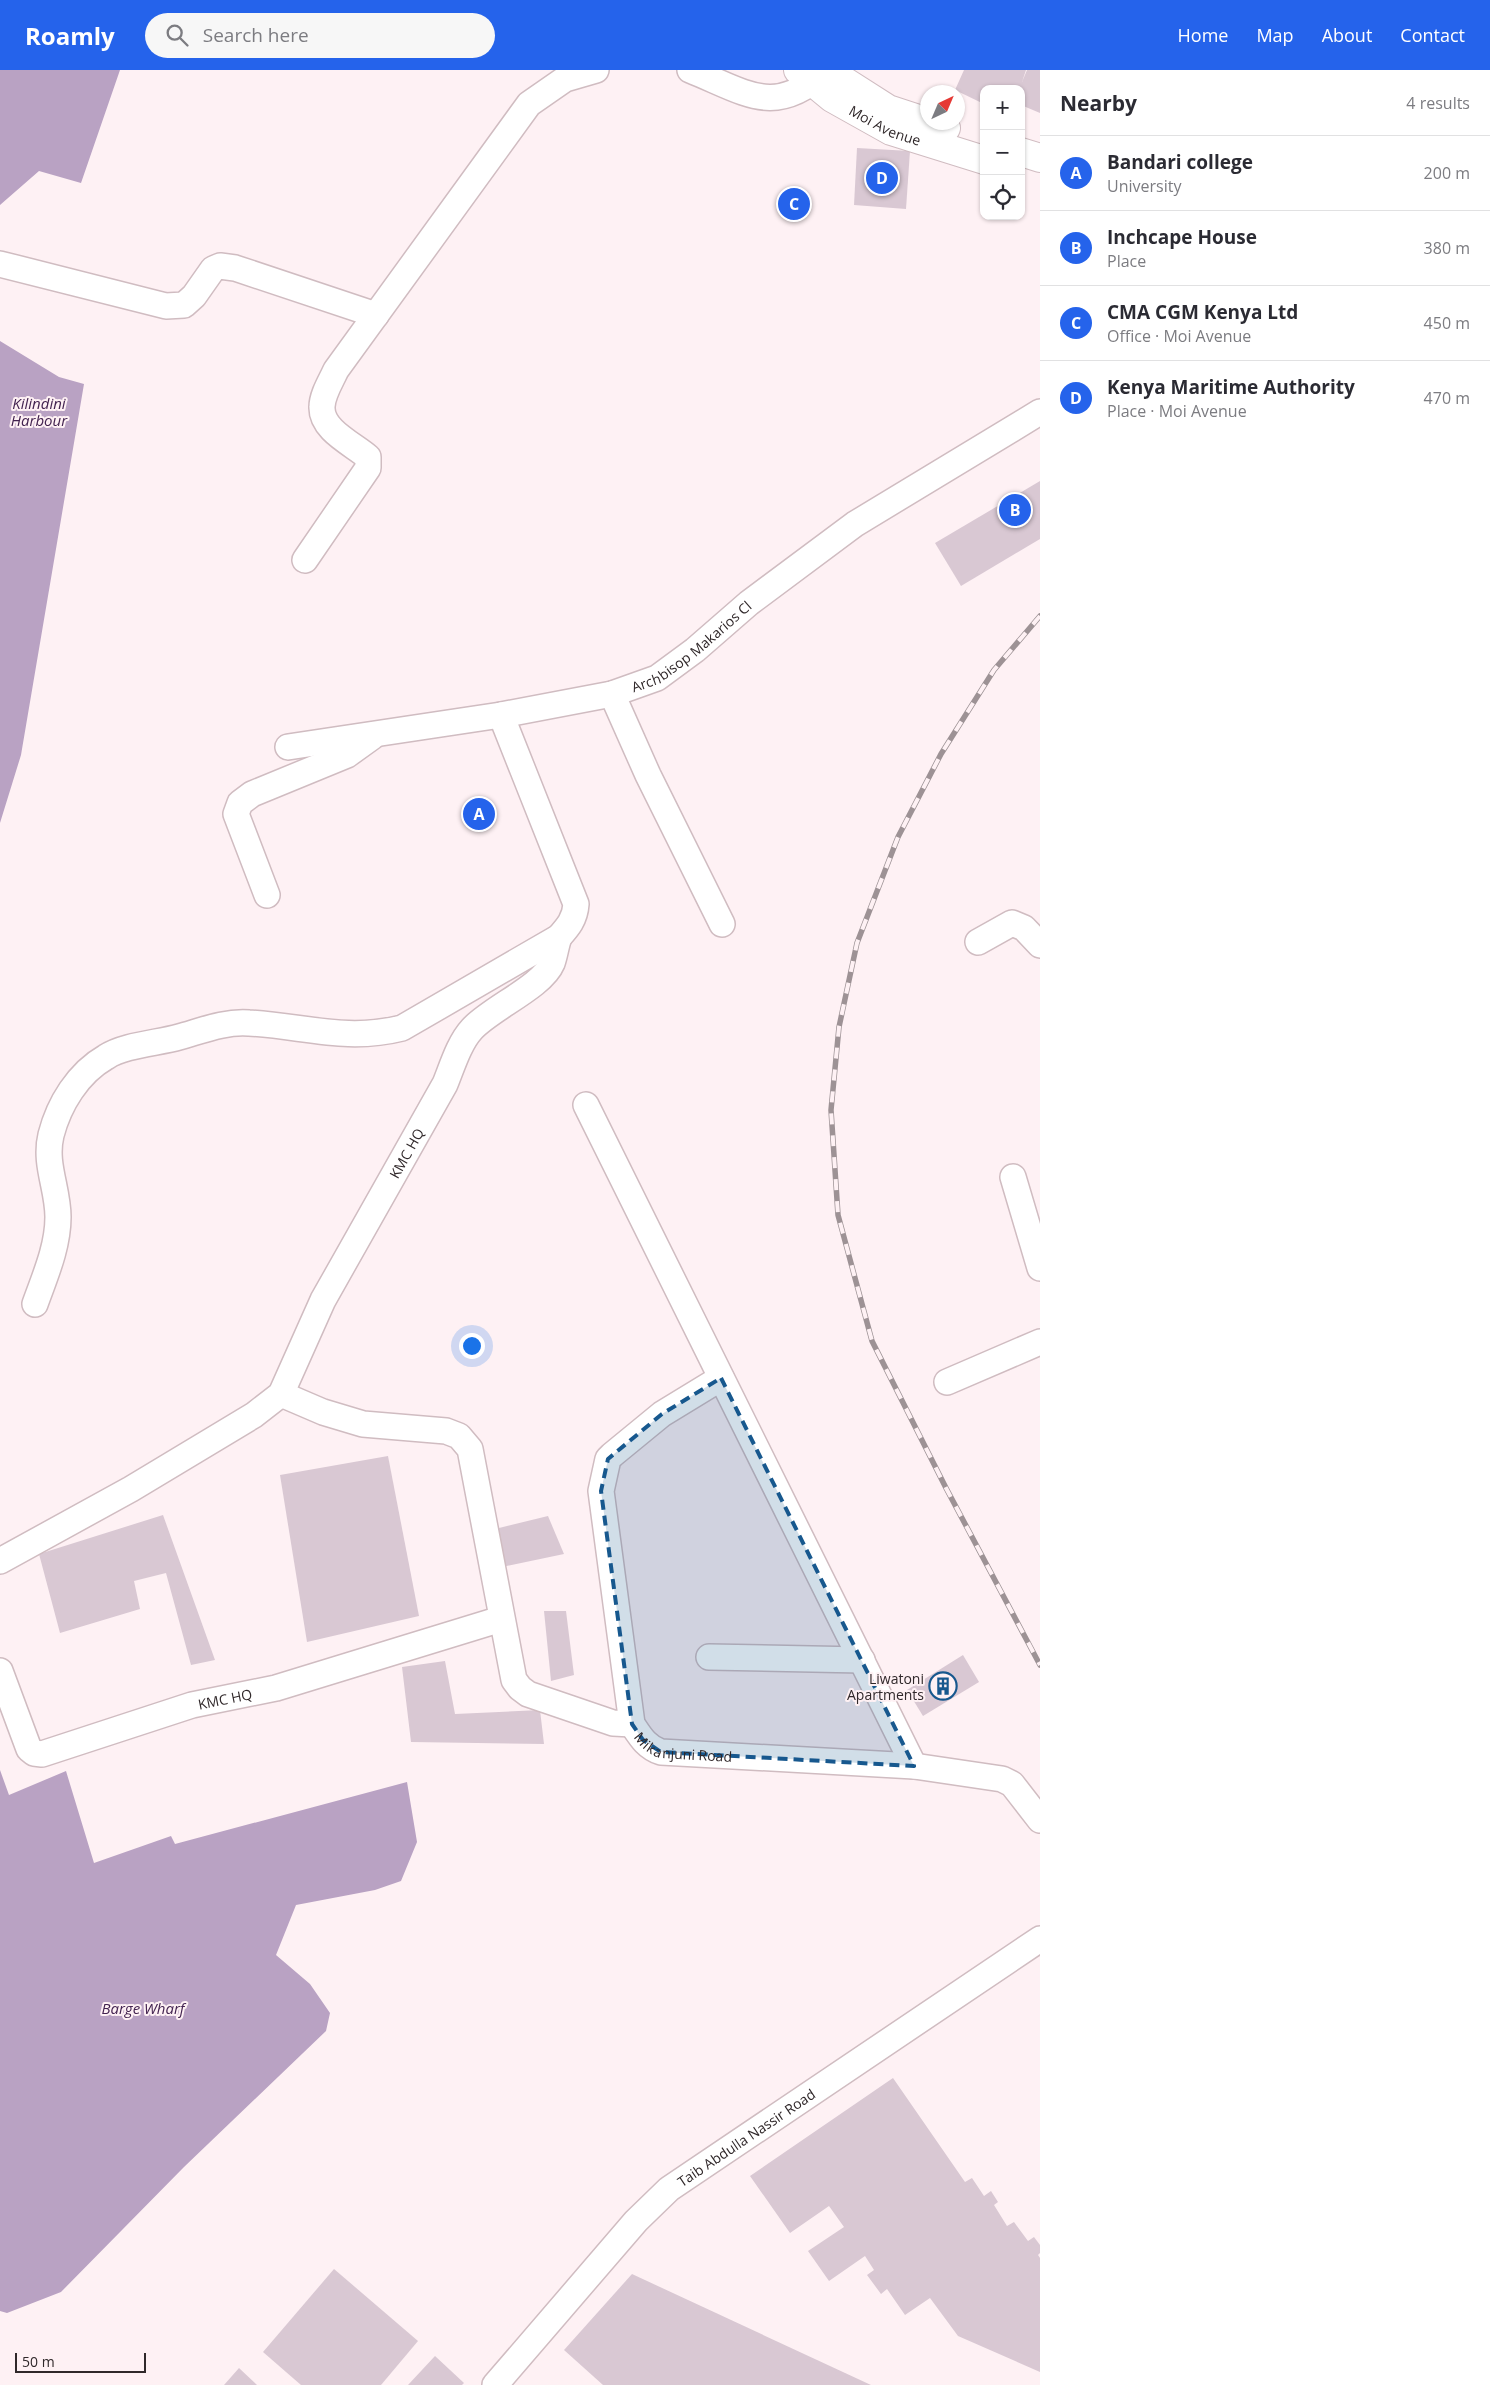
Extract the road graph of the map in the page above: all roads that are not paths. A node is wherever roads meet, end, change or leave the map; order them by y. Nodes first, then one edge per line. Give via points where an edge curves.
1 (596, 70) edge
2 (690, 70) edge
3 (812, 73) edge
4 (980, 139) edge
5 (1025, 153) edge
6 (1040, 158) edge
7 (980, 159) edge
8 (1025, 173) edge
9 (1040, 178) edge
10 (0, 264) edge
11 (376, 315) junction
12 (1040, 412) edge
13 (305, 560) dead end
14 (612, 694) junction
15 (501, 715) junction
16 (376, 734) junction
17 (288, 747) dead end
18 (267, 896) dead end
19 (722, 924) dead end
20 (558, 937) junction
21 (978, 942) dead end
22 (1040, 945) edge
23 (586, 1105) dead end
24 (1013, 1177) dead end
25 (1040, 1268) edge
26 (35, 1304) dead end
27 (1040, 1342) edge
28 (721, 1378) junction
29 (947, 1382) dead end
30 (281, 1394) junction
31 (0, 1561) edge
32 (501, 1619) junction
33 (709, 1656) dead end
34 (862, 1660) junction
35 (0, 1671) edge
36 (632, 1724) junction
37 (914, 1766) junction
38 (1040, 1820) edge
39 (1040, 1939) edge
40 (494, 2385) edge

1 - 11 street via 565,79 530,104
2 - 3 street via 764,99 795,94
3 - 4 main road, Moi Avenue via 888,109
3 - 7 main road, Moi Avenue via 839,102 891,131
5 - 6 main road
8 - 9 main road
10 - 11 street via 166,306 184,304 194,296 213,269 220,266 235,268
11 - 13 street via 336,370 322,406 331,428 368,457 368,468
12 - 14 street, Archbisop Makarios Cl via 855,524 749,603 657,678
14 - 15 street, Archbisop Makarios Cl
14 - 19 street
15 - 16 street, Archbisop Makarios Cl
15 - 20 street via 576,904 571,923
16 - 17 street, Archbisop Makarios Cl
16 - 18 street via 347,755 252,794 240,803 236,814
20 - 26 street via 402,1028 378,1034 341,1035 247,1022 106,1056 85,1074 65,1099 51,1136 49,1171 56,1191 58,1218 53,1254
20 - 30 street, KMC HQ via 551,964 543,976 471,1029 445,1084 323,1300
21 - 22 street via 1012,923 1024,928
23 - 28 street
24 - 25 street
27 - 29 street
28 - 34 street
28 - 36 street, Mikanjuni Road via 662,1414 608,1459 601,1491
30 - 31 street, KMC HQ via 254,1415 131,1489
30 - 32 street via 363,1424 446,1431 459,1436 470,1449
32 - 35 street, KMC HQ via 276,1688 192,1704 42,1754 29,1749
32 - 36 street via 514,1680 520,1688 528,1694 613,1724
33 - 34 street
34 - 37 street
36 - 37 street, Mikanjuni Road via 650,1748 661,1752
37 - 38 street, Mikanjuni Road via 1002,1779 1017,1789
39 - 40 street, Taib Abdulla Nassir Road via 669,2189 636,2221

